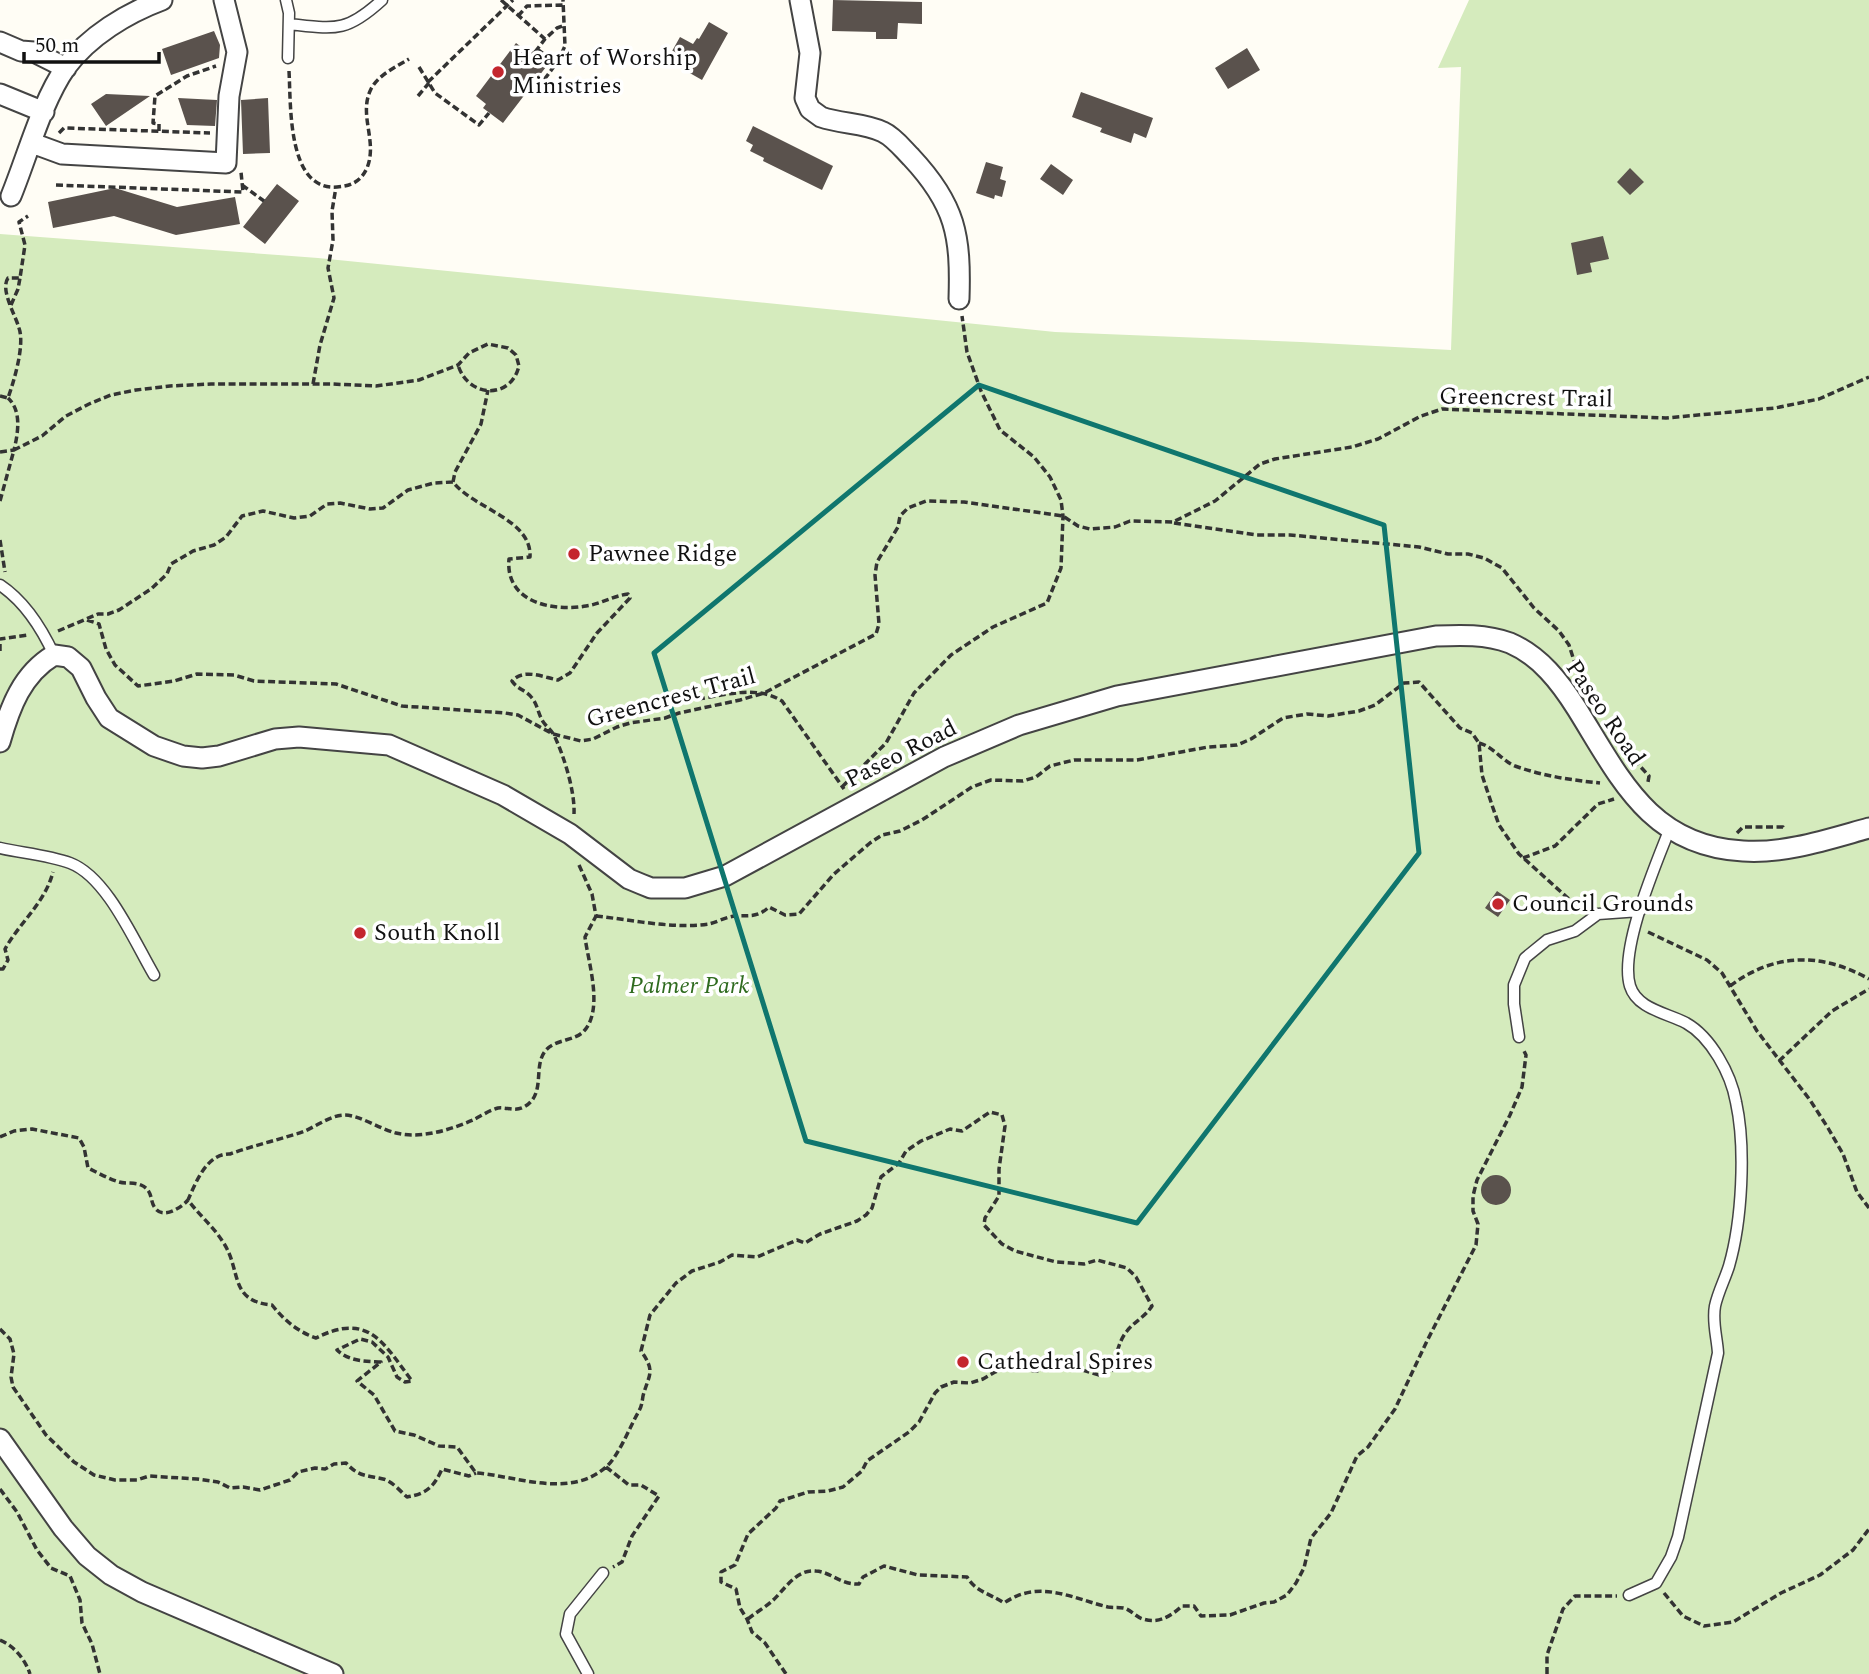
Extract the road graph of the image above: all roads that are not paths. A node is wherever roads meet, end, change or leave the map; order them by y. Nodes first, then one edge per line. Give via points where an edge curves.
1 (225, 0) edge
2 (286, 0) edge
3 (382, 0) edge
4 (800, 0) edge
5 (158, 1) edge
6 (289, 24) junction
7 (0, 42) edge
8 (288, 58) road end
9 (66, 68) junction
10 (0, 94) edge
11 (44, 112) junction
12 (32, 143) junction
13 (5, 196) edge
14 (959, 299) road end
15 (4, 587) edge
16 (50, 647) junction
17 (0, 742) edge
18 (1670, 828) junction
19 (1869, 828) edge
20 (0, 848) edge
21 (1640, 911) junction
22 (154, 975) dead end
23 (1519, 1037) road end
24 (0, 1439) edge
25 (603, 1573) road end
26 (1629, 1595) road end
27 (332, 1674) edge
28 (588, 1674) edge

1 - 12 street via 237,52 229,96 226,163 62,154
2 - 6 lane
3 - 6 lane via 359,20 343,26
4 - 14 street via 810,53 806,103 821,117 888,134 928,177 954,223
5 - 9 street via 102,32
6 - 8 lane
7 - 9 street
9 - 11 street
10 - 11 street
11 - 12 street
12 - 13 street
15 - 16 lane via 26,609
16 - 17 street via 14,698
16 - 18 street, Paseo Road via 81,668 109,718 154,746 202,758 299,737 389,746 502,795 570,834 629,879 651,888 685,888 725,876 944,757 1019,725 1118,696 1436,636 1490,637 1544,666 1568,695 1623,784 1643,808
18 - 19 street, Paseo Road via 1699,842 1742,851 1769,851
18 - 21 lane
20 - 22 lane via 71,863 98,883
21 - 23 lane via 1606,912 1590,918 1525,958 1514,985
21 - 26 lane via 1628,955 1630,985 1645,1005 1688,1024 1705,1040 1729,1077 1740,1129 1740,1186 1729,1266 1713,1322 1718,1353 1678,1537 1656,1583
24 - 27 street via 63,1528 111,1575
25 - 28 lane via 570,1614 566,1634

